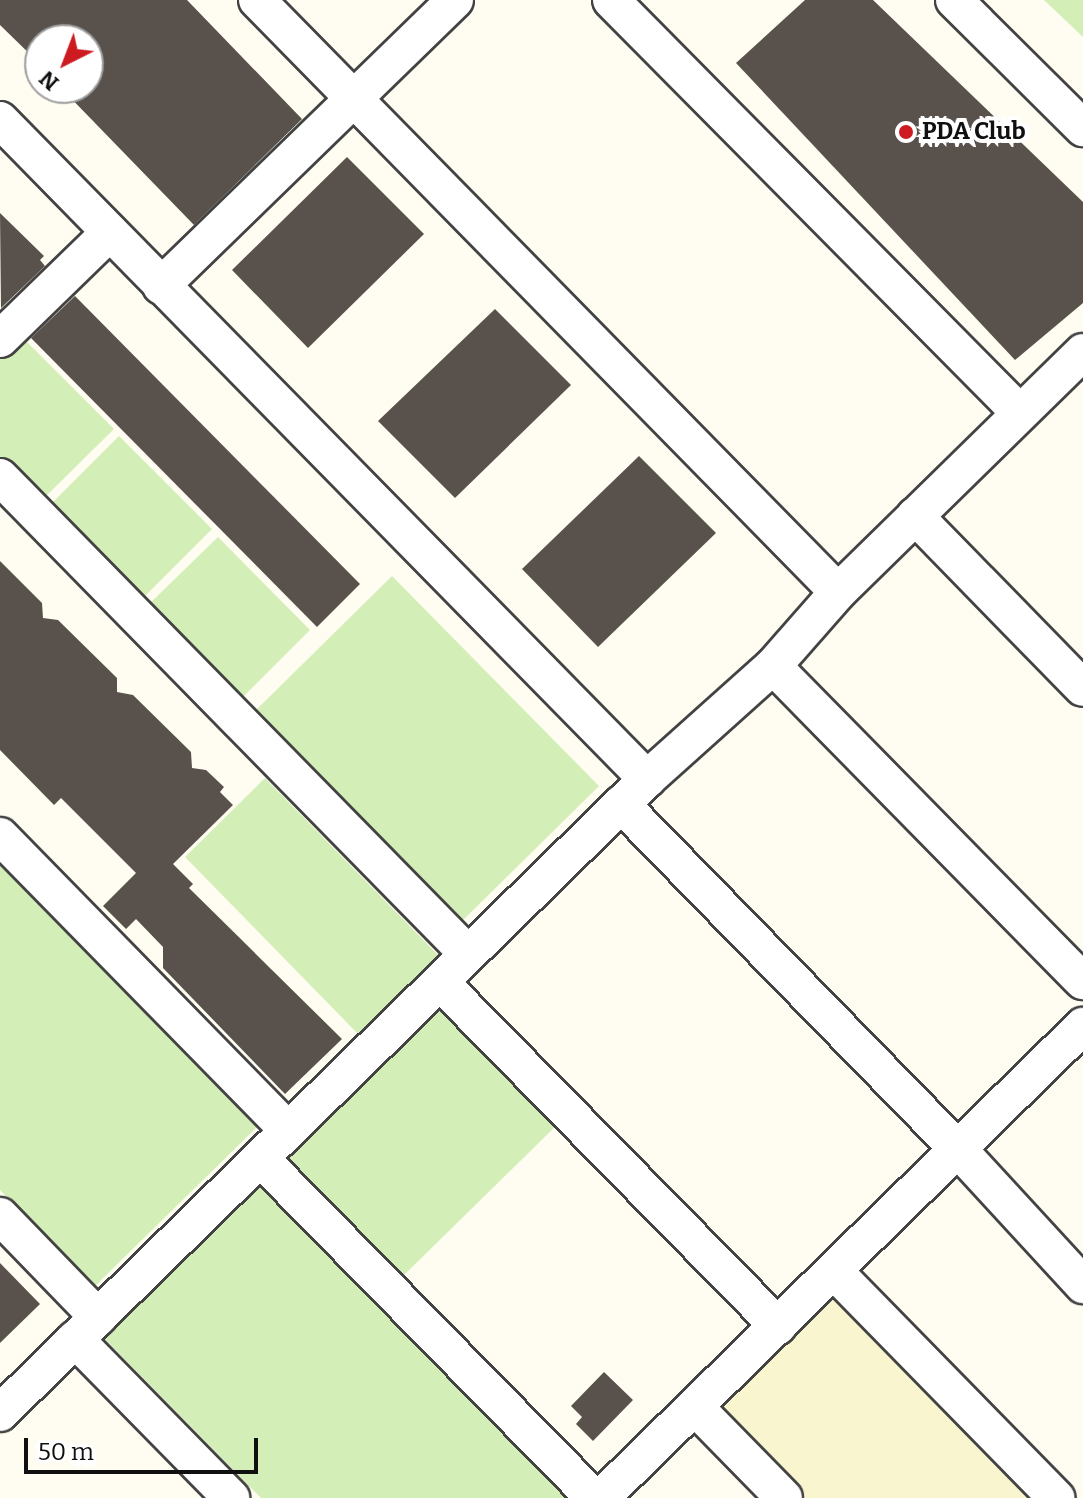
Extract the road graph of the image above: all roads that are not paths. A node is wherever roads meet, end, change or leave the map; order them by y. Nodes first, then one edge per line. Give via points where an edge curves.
1 (257, 0) edge
2 (455, 0) edge
3 (611, 0) edge
4 (954, 0) edge
5 (353, 99) junction
6 (0, 120) edge
7 (1083, 128) edge
8 (110, 232) junction
9 (161, 286) junction
10 (0, 339) edge
11 (1083, 352) edge
12 (1020, 413) junction
13 (0, 477) edge
14 (915, 516) junction
15 (838, 592) junction
16 (773, 666) junction
17 (1083, 688) edge
18 (647, 779) junction
19 (621, 804) junction
20 (0, 836) edge
21 (468, 954) junction
22 (1083, 981) edge
23 (440, 982) junction
24 (1083, 1026) edge
25 (288, 1130) junction
26 (958, 1149) junction
27 (260, 1158) junction
28 (0, 1216) edge
29 (834, 1271) junction
30 (1083, 1285) edge
31 (778, 1326) junction
32 (87, 1328) junction
33 (695, 1407) junction
34 (0, 1413) edge
35 (231, 1498) edge
36 (594, 1498) edge
37 (601, 1498) edge
38 (784, 1498) edge
39 (1056, 1498) edge

1 - 5 street
2 - 5 street
3 - 12 street
4 - 7 street
5 - 9 street
5 - 15 street
6 - 8 street
8 - 9 street
8 - 10 street
9 - 18 street
11 - 12 street
12 - 14 street
13 - 21 street
14 - 15 street
14 - 17 street
15 - 16 street
16 - 18 street
16 - 22 street
18 - 19 street
19 - 21 street
19 - 26 street
20 - 25 street
21 - 23 street
23 - 25 street
23 - 31 street
24 - 26 street
25 - 27 street
26 - 29 street
26 - 30 street
27 - 32 street
27 - 36 street
28 - 32 street
29 - 31 street
29 - 39 street
31 - 33 street
32 - 34 street
32 - 35 street
33 - 37 street
33 - 38 street

